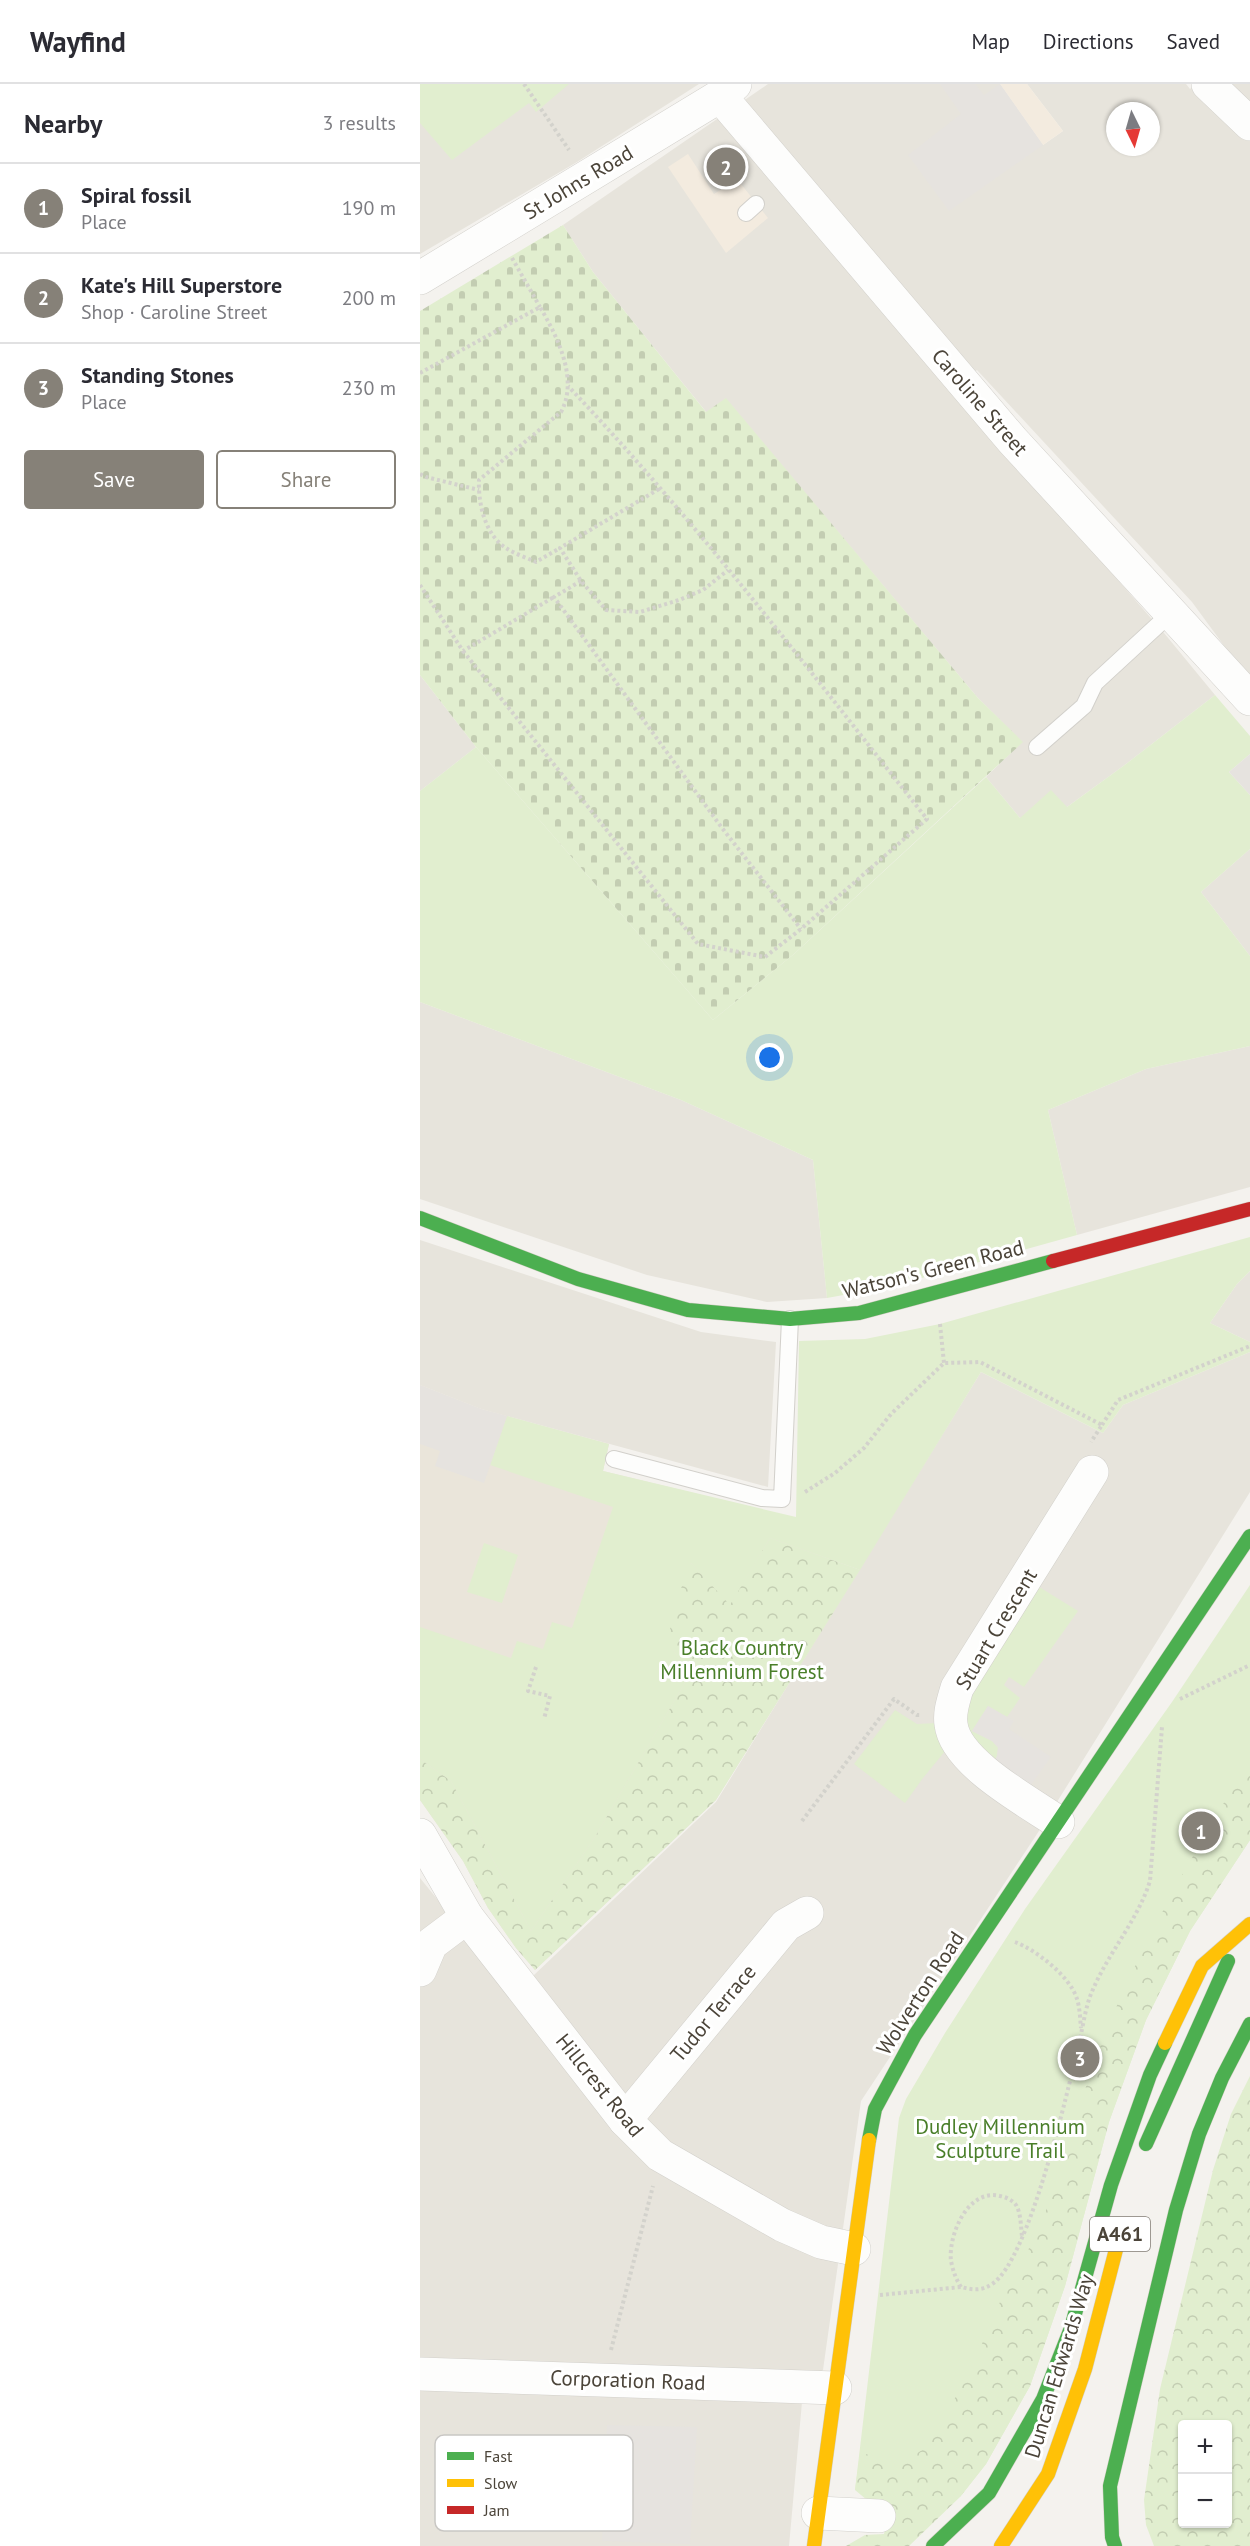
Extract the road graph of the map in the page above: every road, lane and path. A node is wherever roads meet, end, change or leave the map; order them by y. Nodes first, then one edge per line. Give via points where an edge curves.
1 (524, 84) edge
2 (1208, 84) edge
3 (728, 90) edge
4 (1250, 124) edge
5 (570, 152) dead end
6 (510, 256) dead end
7 (420, 278) edge
8 (540, 307) junction
9 (420, 373) edge
10 (568, 386) junction
11 (420, 474) edge
12 (659, 489) junction
13 (478, 490) junction
14 (560, 548) junction
15 (728, 570) junction
16 (581, 581) junction
17 (420, 585) edge
18 (554, 597) junction
19 (1171, 613) junction
20 (463, 651) junction
21 (1250, 699) edge
22 (1037, 747) dead end
23 (801, 928) junction
24 (1250, 1209) edge
25 (420, 1218) edge
26 (790, 1319) junction
27 (940, 1324) dead end
28 (1250, 1346) edge
29 (944, 1363) junction
30 (1102, 1425) junction
31 (1091, 1458) joint
32 (614, 1459) dead end
33 (782, 1499) junction
34 (1250, 1536) edge
35 (1250, 1665) edge
36 (536, 1667) dead end
37 (1172, 1702) dead end
38 (926, 1715) dead end
39 (1163, 1715) dead end
40 (544, 1719) dead end
41 (802, 1821) dead end
42 (1058, 1822) junction
43 (420, 1835) edge
44 (807, 1913) dead end
45 (467, 1917) junction
46 (1250, 1924) edge
47 (1006, 1939) dead end
48 (420, 1970) edge
49 (1250, 2024) edge
50 (1082, 2032) junction
51 (625, 2120) junction
52 (660, 2155) junction
53 (1141, 2155) dead end
54 (1123, 2223) dead end
55 (1023, 2237) junction
56 (854, 2249) junction
57 (962, 2287) junction
58 (879, 2295) dead end
59 (420, 2374) edge
60 (603, 2379) junction
61 (835, 2388) junction
62 (818, 2513) junction
63 (879, 2516) dead end
64 (814, 2546) edge
65 (933, 2546) edge
66 (1001, 2546) edge
67 (1115, 2546) edge

1 - 5 path
2 - 4 street
3 - 7 street, St Johns Road
3 - 19 street, Caroline Street via 780,182
6 - 8 path
8 - 9 path
8 - 10 path via 555,332
10 - 12 path via 618,438
10 - 13 path via 561,412 479,480
11 - 13 path
12 - 14 path
12 - 15 path
13 - 14 path via 490,531 504,548 536,562
14 - 16 path
15 - 16 path via 703,590 640,612 606,610
15 - 23 path via 927,819
16 - 18 path
17 - 20 path
18 - 20 path
18 - 23 path via 722,828
19 - 21 street, Caroline Street
19 - 22 lane via 1095,683 1084,706
20 - 23 path via 698,944 765,957
24 - 26 main road, Watson's Green Road via 860,1313
25 - 26 main road, Watson's Green Road via 578,1279 677,1307
26 - 33 lane
27 - 29 path
28 - 30 path via 1118,1400
29 - 30 path via 980,1362
29 - 33 path via 891,1414 864,1448 835,1473 806,1491
30 - 31 path
31 - 42 street, Stuart Crescent via 957,1688 952,1707 951,1725 962,1750 974,1764
32 - 33 lane via 762,1498
34 - 42 main road, Wolverton Road
35 - 37 path
36 - 40 path via 528,1691 550,1696
38 - 41 path via 917,1715 894,1699
39 - 50 path via 1150,1881 1144,1900 1090,1994
42 - 56 main road, Wolverton Road via 915,2036 875,2109
43 - 45 street, Hillcrest Road
44 - 51 street, Tudor Terrace via 786,1925
45 - 48 street via 431,1944
45 - 51 street, Hillcrest Road
46 - 53 main road via 1232,1953
46 - 65 main road via 1202,1966 1150,2075 1111,2185 1071,2328 1042,2399 989,2493
47 - 50 path via 1040,1955 1062,1976 1077,1998
49 - 67 main road, A461 via 1199,2134 1176,2210 1110,2486
50 - 55 path
51 - 52 street, Hillcrest Road
52 - 56 street, Hillcrest Road via 782,2225 821,2242
52 - 60 path
54 - 66 main road, Duncan Edwards Way / A461 via 1085,2369 1048,2474
55 - 57 path via 1007,2268 992,2284 974,2290
55 - 57 path via 1016,2206 1006,2197 994,2194 972,2204 954,2234 951,2259
56 - 61 main road, Wolverton Road
57 - 58 path
59 - 60 street, Corporation Road
60 - 61 street, Corporation Road
61 - 62 main road, Wolverton Road
62 - 63 street
62 - 64 main road, Wolverton Road

